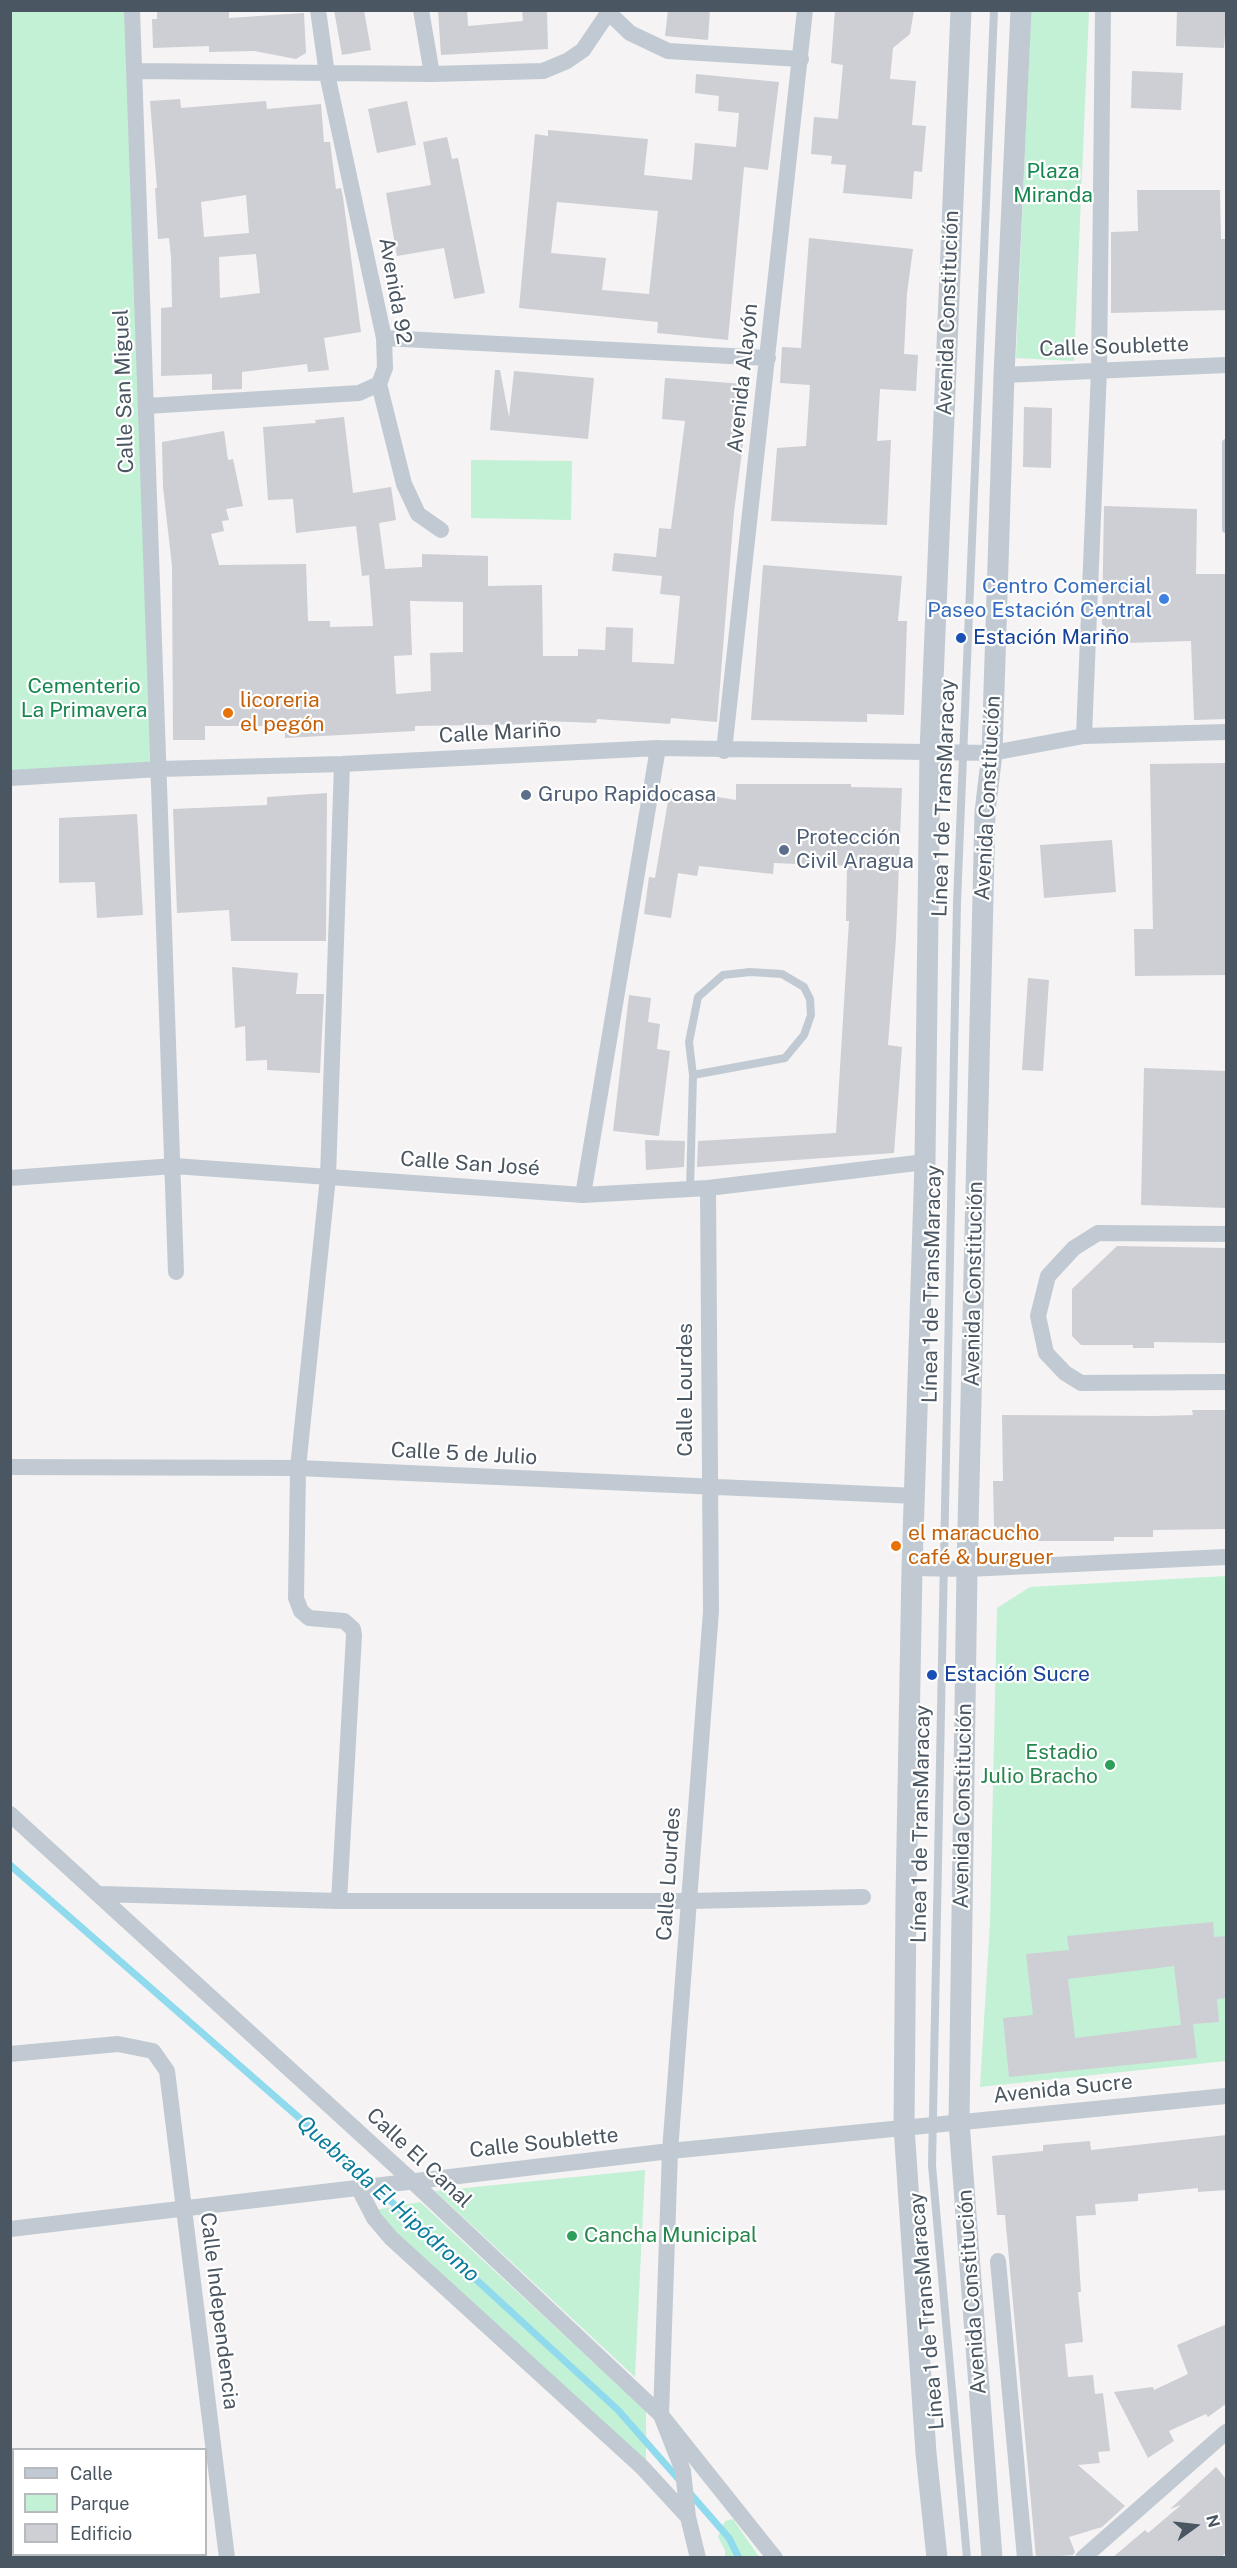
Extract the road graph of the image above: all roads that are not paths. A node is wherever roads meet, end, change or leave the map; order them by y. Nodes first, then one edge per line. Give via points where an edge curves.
1 (132, 10) edge
2 (318, 10) edge
3 (421, 10) edge
4 (805, 10) edge
5 (961, 10) edge
6 (994, 10) edge
7 (1021, 10) edge
8 (1103, 10) edge
9 (607, 12) edge
10 (801, 59) junction
11 (135, 70) junction
12 (327, 74) junction
13 (432, 74) junction
14 (384, 338) junction
15 (768, 358) junction
16 (1227, 365) edge
17 (1099, 370) junction
18 (1004, 375) junction
19 (379, 384) junction
20 (147, 406) junction
21 (1227, 443) edge
22 (1227, 529) edge
23 (441, 530) dead end
24 (1227, 732) edge
25 (1084, 736) junction
26 (658, 748) junction
27 (724, 751) junction
28 (930, 752) junction
29 (963, 753) junction
30 (992, 753) junction
31 (342, 764) junction
32 (160, 769) junction
33 (10, 778) edge
34 (693, 1075) junction
35 (925, 1162) junction
36 (174, 1166) junction
37 (328, 1177) junction
38 (10, 1178) edge
39 (708, 1188) junction
40 (690, 1189) junction
41 (583, 1195) junction
42 (1227, 1234) edge
43 (176, 1272) dead end
44 (1227, 1382) edge
45 (10, 1467) edge
46 (298, 1468) junction
47 (708, 1488) junction
48 (916, 1496) junction
49 (1227, 1557) edge
50 (912, 1568) junction
51 (944, 1568) junction
52 (967, 1569) junction
53 (10, 1814) edge
54 (100, 1894) junction
55 (862, 1897) dead end
56 (339, 1901) junction
57 (690, 1901) junction
58 (10, 2054) edge
59 (1227, 2096) edge
60 (959, 2122) junction
61 (933, 2124) junction
62 (904, 2127) junction
63 (670, 2151) junction
64 (411, 2180) junction
65 (359, 2187) junction
66 (184, 2210) junction
67 (10, 2229) edge
68 (998, 2261) dead end
69 (661, 2415) junction
70 (1227, 2432) edge
71 (688, 2514) junction
72 (227, 2558) edge
73 (698, 2558) edge
74 (775, 2558) edge
75 (937, 2558) edge
76 (966, 2558) edge
77 (992, 2558) edge
78 (1025, 2558) edge
79 (1083, 2558) edge

1 - 11 street, Calle San Miguel
2 - 12 street, Avenida 92
3 - 13 street
4 - 10 street, Avenida Alayón
5 - 28 street, Avenida Constitución
6 - 29 lane, Línea 1 de TransMaracay
7 - 18 street, Avenida Constitución
8 - 17 street
9 - 10 street via 630,33 668,51
9 - 13 street via 583,50 556,67 543,71
10 - 15 street, Avenida Alayón
11 - 12 street
11 - 20 street, Calle San Miguel
12 - 13 street
12 - 14 street, Avenida 92
14 - 15 street
14 - 19 street, Avenida 92 via 385,368
15 - 27 street, Avenida Alayón
16 - 17 street, Calle Soublette
17 - 18 street, Calle Soublette
17 - 25 street
18 - 30 street, Avenida Constitución
19 - 20 street via 359,393
19 - 23 street via 404,484 418,514
20 - 32 street, Calle San Miguel
21 - 22 lane
24 - 25 street, Calle Mariño
25 - 30 street, Calle Mariño
26 - 27 street, Calle Mariño
26 - 31 street, Calle Mariño
26 - 41 street
27 - 28 street, Calle Mariño
28 - 29 street, Calle Mariño
28 - 35 street, Avenida Constitución
29 - 30 street, Calle Mariño
29 - 51 lane, Línea 1 de TransMaracay
30 - 52 street, Avenida Constitución via 985,812
31 - 32 street, Calle Mariño
31 - 37 street
32 - 33 street, Calle Mariño
32 - 36 street, Calle San Miguel
34 - 34 lane via 689,1042 698,997 723,975 782,974 804,987 812,1015 804,1035 785,1058
34 - 40 lane
35 - 39 street, Calle San José
35 - 48 street, Avenida Constitución
36 - 37 street, Calle San José
36 - 38 street, Calle San José
36 - 43 street, Calle San Miguel
37 - 41 street, Calle San José
37 - 46 street
39 - 40 street, Calle San José
39 - 47 street, Calle Lourdes
40 - 41 street, Calle San José
42 - 44 street via 1098,1233 1074,1248 1048,1276 1038,1316 1046,1353 1081,1383
45 - 46 street, Calle 5 de Julio
46 - 47 street, Calle 5 de Julio
46 - 56 street via 297,1605 309,1618 345,1620 354,1635
47 - 48 street, Calle 5 de Julio
47 - 57 street, Calle Lourdes via 711,1611
48 - 50 street, Avenida Constitución
49 - 52 street
50 - 51 street
50 - 62 street, Avenida Constitución
51 - 52 street
51 - 61 lane, Línea 1 de TransMaracay
52 - 60 street, Avenida Constitución
53 - 54 street, Calle El Canal
54 - 56 street
54 - 64 street, Calle El Canal
55 - 57 street
56 - 57 street
57 - 63 street, Calle Lourdes
58 - 66 street, Calle Independencia via 118,2044 153,2051 167,2071
59 - 60 street, Avenida Sucre
60 - 61 street, Avenida Sucre
60 - 77 street, Avenida Constitución
61 - 62 street, Avenida Sucre
61 - 76 lane, Línea 1 de TransMaracay via 932,2165
62 - 63 street, Calle Soublette
62 - 75 street, Avenida Constitución
63 - 64 street, Calle Soublette
63 - 69 street, Calle Lourdes
64 - 65 street, Calle Soublette
64 - 69 street, Calle El Canal
65 - 66 street, Calle Soublette
65 - 71 street via 374,2218 391,2238 642,2467
66 - 67 street, Calle Soublette
66 - 72 street, Calle Independencia
68 - 78 street
69 - 71 street, Calle Lourdes via 682,2471
69 - 74 street, Calle El Canal
70 - 79 street
71 - 73 street, Calle Lourdes

